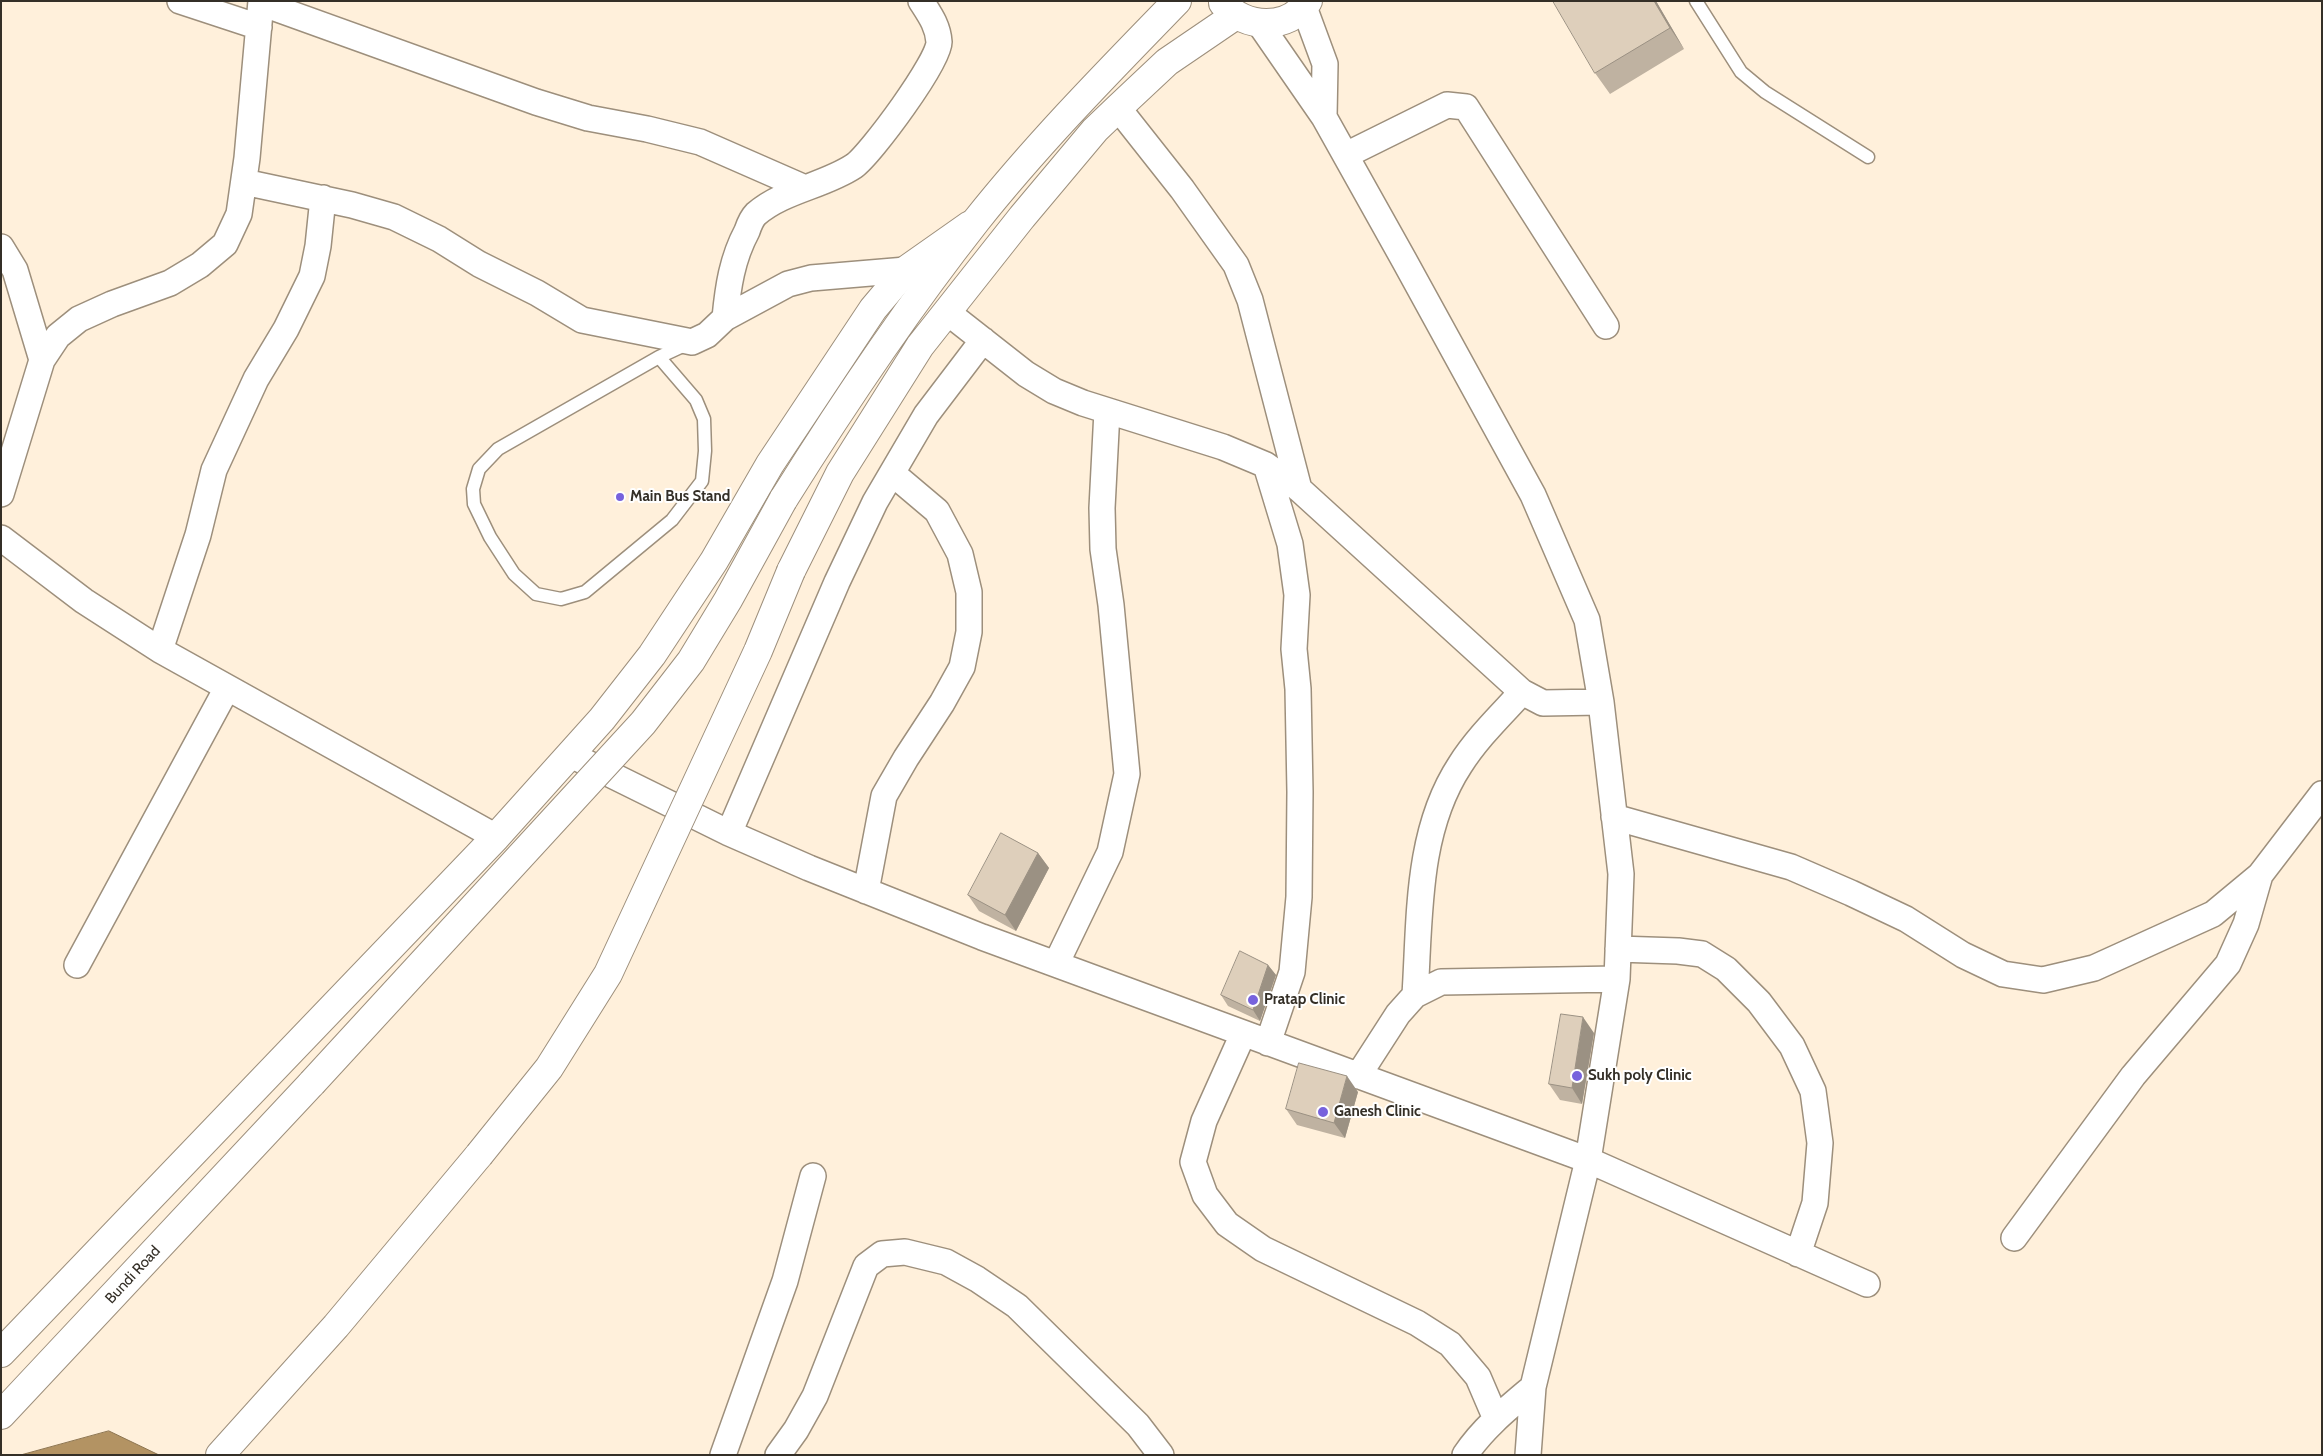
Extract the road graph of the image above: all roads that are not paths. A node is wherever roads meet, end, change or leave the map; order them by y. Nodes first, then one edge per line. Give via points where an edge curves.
1 (180, 1) edge
2 (921, 1) edge
3 (1178, 1) edge
4 (1696, 1) edge
5 (261, 2) edge
6 (1306, 4) edge
7 (1239, 13) edge
8 (259, 27) junction
9 (1118, 108) junction
10 (1324, 117) junction
11 (1346, 155) junction
12 (1868, 156) dead end
13 (244, 182) junction
14 (805, 188) junction
15 (323, 198) junction
16 (977, 220) junction
17 (1, 247) edge
18 (906, 270) junction
19 (947, 312) junction
20 (725, 318) junction
21 (1606, 326) dead end
22 (983, 340) junction
23 (692, 342) junction
24 (659, 357) junction
25 (42, 360) junction
26 (1107, 411) junction
27 (1266, 465) junction
28 (892, 473) junction
29 (1299, 489) junction
30 (1, 494) edge
31 (1, 538) edge
32 (160, 650) junction
33 (227, 688) junction
34 (1522, 692) junction
35 (1601, 702) junction
36 (571, 755) junction
37 (2322, 794) edge
38 (1614, 817) junction
39 (729, 833) junction
40 (496, 837) junction
41 (2260, 875) junction
42 (866, 891) junction
43 (1618, 949) junction
44 (1056, 964) junction
45 (77, 965) dead end
46 (1617, 979) junction
47 (1415, 995) junction
48 (1243, 1034) junction
49 (1268, 1043) junction
50 (1358, 1076) junction
51 (1588, 1160) junction
52 (813, 1176) dead end
53 (2014, 1238) dead end
54 (1798, 1254) junction
55 (1866, 1284) dead end
56 (1, 1353) edge
57 (1533, 1387) junction
58 (1, 1415) edge
59 (1496, 1419) junction
60 (220, 1455) edge
61 (723, 1455) edge
62 (778, 1455) edge
63 (1161, 1455) edge
64 (1465, 1455) edge
65 (1528, 1455) edge

1 - 8 street
2 - 14 street via 936,24 939,44 934,62 856,165
3 - 16 main road via 1078,102
4 - 12 lane via 1741,72 1765,92
5 - 8 street
5 - 14 street via 536,102 588,118 700,142
6 - 7 main road via 1283,20
6 - 10 street via 1325,64
7 - 9 main road via 1167,62
7 - 10 street
8 - 13 street
9 - 19 main road via 1095,130 1022,217
9 - 29 street via 1236,265 1250,300
10 - 11 street
11 - 21 street via 1447,104 1466,107
11 - 35 street via 1532,495 1587,620
13 - 15 street
13 - 25 street via 239,214 225,244 200,265 170,283 79,319 58,336
14 - 20 street via 755,215 739,245 729,279
15 - 23 street via 394,216 582,320
15 - 32 street via 312,276 286,329 256,378 214,470 198,535
16 - 18 main road
16 - 58 main road, Bundi Road, bridge via 888,340 821,440 691,660 643,723
17 - 25 street via 15,270
18 - 20 street via 811,278 788,284
18 - 36 main road via 873,310 770,464 714,561 652,655
19 - 22 street
19 - 60 main road, bridge via 920,346 840,473 790,571 758,651 608,974 549,1068 336,1326
20 - 23 street via 708,335
22 - 26 street via 1026,374 1054,391
22 - 28 street via 926,415
23 - 24 lane
24 - 24 lane via 498,449 479,469 473,489 474,504 514,574 536,594 561,600 585,592 672,520 702,481 704,419 696,400
25 - 30 street
26 - 27 street via 1223,447
26 - 44 street via 1103,549 1127,774 1110,852
27 - 29 street
27 - 49 street via 1290,544 1297,595 1294,649 1300,792 1299,897 1292,972
28 - 39 street via 837,582
28 - 42 street via 937,511 960,554 969,592 969,632 962,667 884,796
29 - 34 street
31 - 32 street via 84,601
32 - 33 street
33 - 40 street
33 - 45 street
34 - 35 street via 1543,703
34 - 47 street via 1460,765 1436,814 1422,877
35 - 38 street
36 - 39 street
36 - 40 main road
37 - 41 street
38 - 41 street via 1791,867 1906,920 2003,974 2042,980 2094,968 2213,914
38 - 43 street via 1621,874
39 - 42 street
40 - 56 main road
41 - 53 street via 2246,924 2228,964 2133,1076
42 - 44 street
43 - 46 street
43 - 54 street via 1702,954 1726,969 1759,1002 1792,1046 1813,1090 1820,1143 1815,1203
44 - 48 street
46 - 47 street via 1441,982
46 - 51 street
47 - 50 street via 1398,1014
48 - 49 street
48 - 59 street via 1204,1121 1193,1162 1205,1195 1227,1224 1263,1249 1417,1323 1450,1344 1478,1377
49 - 50 street
50 - 51 street
51 - 54 street
51 - 57 street
52 - 61 street via 785,1281
54 - 55 street
57 - 59 street
57 - 65 street
59 - 64 street
62 - 63 street via 815,1396 866,1266 882,1254 906,1252 946,1262 1017,1306 1138,1425

